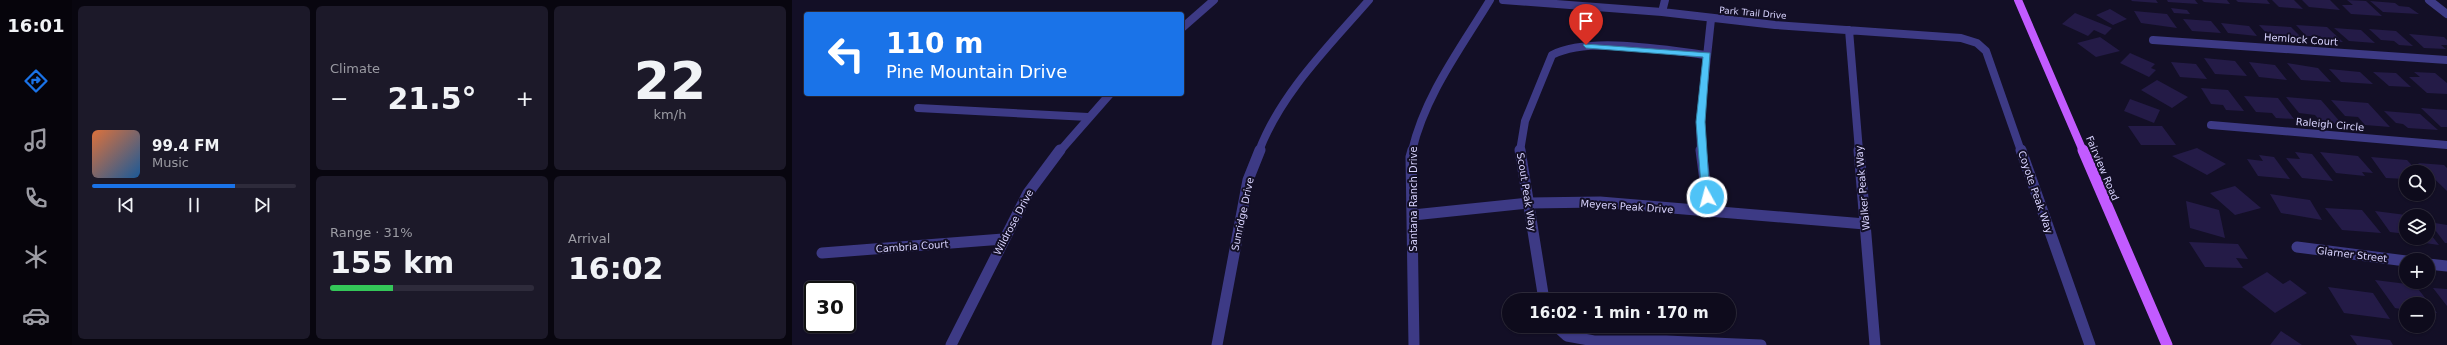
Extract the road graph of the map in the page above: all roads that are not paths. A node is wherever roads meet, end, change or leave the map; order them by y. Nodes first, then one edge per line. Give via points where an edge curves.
1 (1214, 0) edge
2 (1368, 0) edge
3 (1490, 0) edge
4 (1503, 0) edge
5 (1665, 0) edge
6 (2018, 0) edge
7 (2429, 0) edge
8 (1581, 3) edge
9 (1662, 12) junction
10 (2447, 14) edge
11 (1711, 19) junction
12 (1184, 25) edge
13 (1849, 30) junction
14 (2153, 40) dead end
15 (1977, 43) joint
16 (1707, 55) junction
17 (2447, 60) edge
18 (1108, 96) edge
19 (918, 108) dead end
20 (1088, 117) junction
21 (2211, 125) dead end
22 (2447, 145) edge
23 (1529, 204) junction
24 (1709, 212) junction
25 (1413, 215) junction
26 (1865, 224) junction
27 (1003, 239) junction
28 (2297, 247) dead end
29 (822, 253) dead end
30 (2399, 260) edge
31 (2435, 265) edge
32 (2447, 266) edge
33 (1543, 293) edge
34 (1564, 333) edge
35 (951, 345) edge
36 (1216, 345) edge
37 (1414, 345) edge
38 (1761, 345) edge
39 (1875, 345) edge
40 (2090, 345) edge
41 (2167, 345) edge

1 - 12 street
2 - 36 street, Sunridge Drive via 1308,70 1284,104 1262,143 1248,180
3 - 25 street, Santana Ranch Drive via 1420,122 1412,157
4 - 8 street, Park Trail Drive
5 - 9 street
6 - 41 main road, Fairview Road
7 - 10 street
8 - 9 street, Park Trail Drive
9 - 11 street, Park Trail Drive
11 - 13 street, Park Trail Drive
11 - 16 street
13 - 15 street, Park Trail Drive via 1961,38
13 - 26 street, Walker Peak Way
14 - 17 street, Hemlock Court
15 - 40 street, Coyote Peak Way via 1986,51
16 - 23 street, Scout Peak Way via 1586,45 1564,48 1551,55 1521,134 1520,149
16 - 24 street via 1700,122 1701,154
18 - 20 street, Wildrose Drive
19 - 20 street
20 - 27 street, Wildrose Drive via 1028,193
21 - 22 street, Raleigh Circle
23 - 24 street, Meyers Peak Drive via 1600,202
23 - 25 street, Meyers Peak Drive
23 - 33 street, Scout Peak Way
24 - 26 street, Meyers Peak Drive
25 - 37 street, Santana Ranch Drive
26 - 39 street, Walker Peak Way
27 - 29 street, Cambria Court
27 - 35 street, Wildrose Drive
28 - 30 street, Glarner Street
31 - 32 street
34 - 38 street via 1567,336 1594,341

